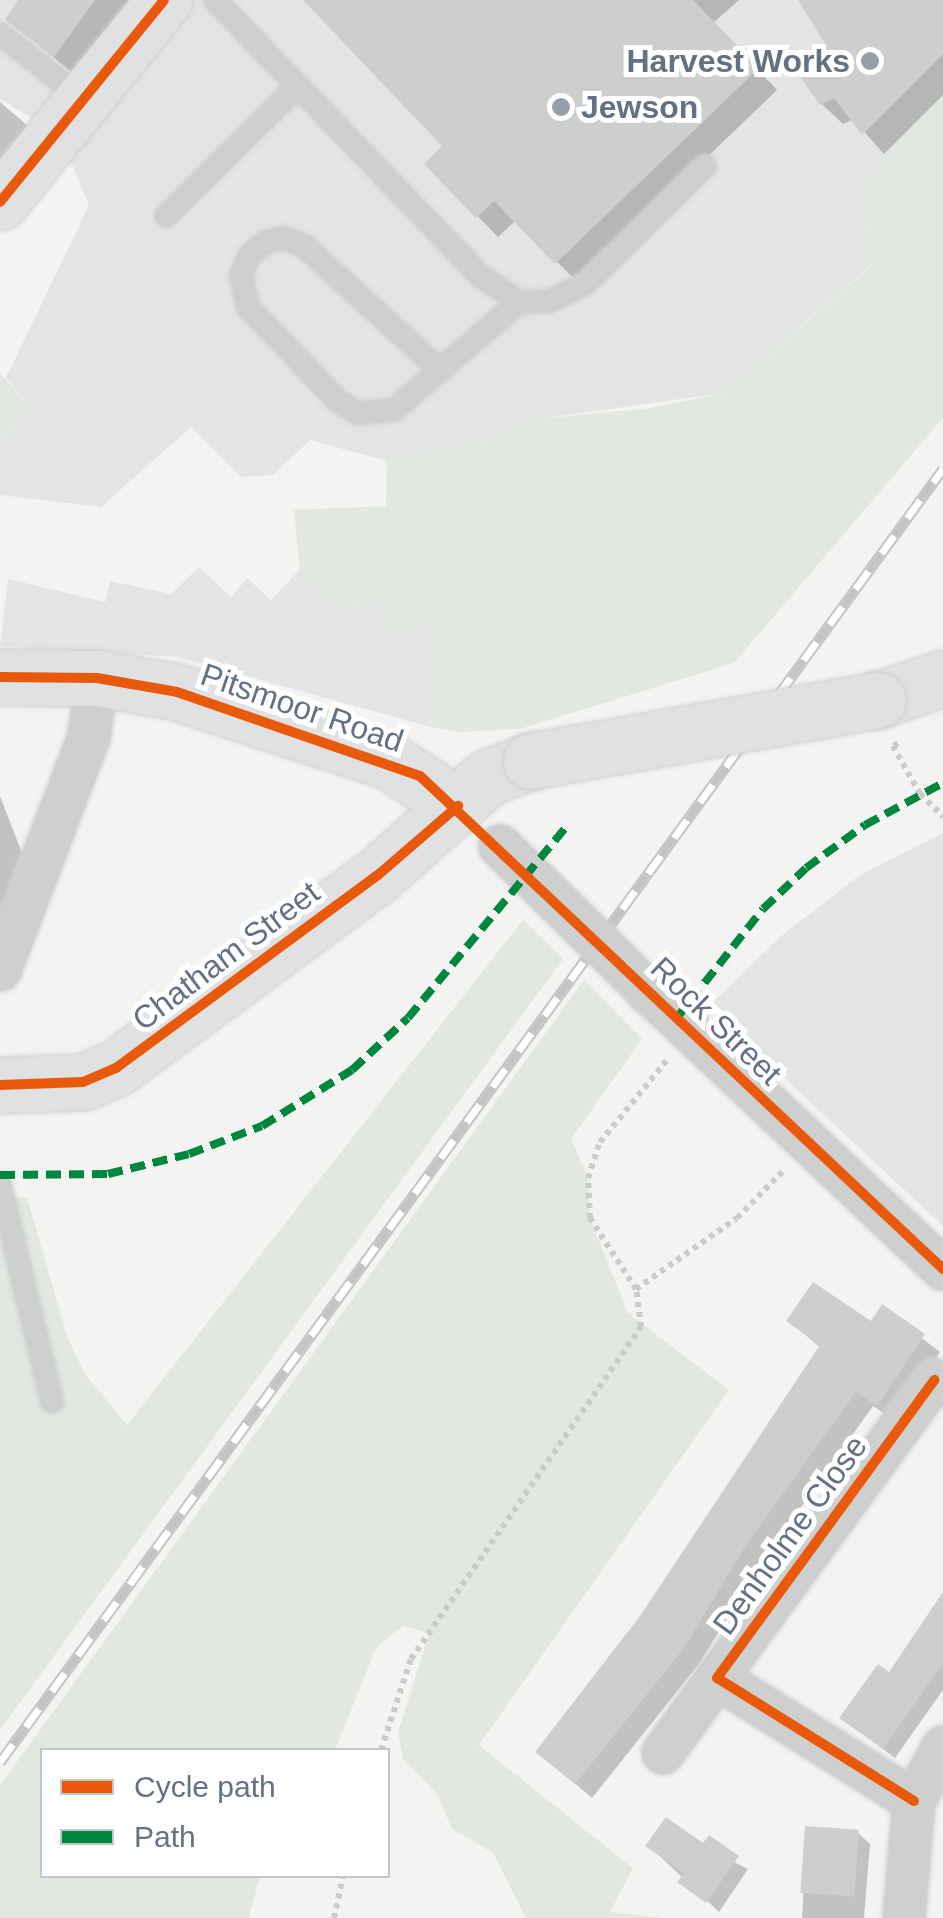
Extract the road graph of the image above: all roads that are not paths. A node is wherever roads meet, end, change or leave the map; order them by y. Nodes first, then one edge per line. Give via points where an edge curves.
1 (164, 0) edge
2 (215, 0) edge
3 (0, 34) edge
4 (298, 86) junction
5 (86, 100) junction
6 (705, 166) dead end
7 (0, 202) edge
8 (166, 216) dead end
9 (519, 302) junction
10 (440, 370) junction
11 (0, 678) edge
12 (97, 678) junction
13 (943, 678) edge
14 (458, 806) junction
15 (0, 970) edge
16 (0, 1085) edge
17 (0, 1185) edge
18 (943, 1269) edge
19 (934, 1380) dead end
20 (52, 1402) dead end
21 (718, 1678) junction
22 (943, 1748) edge
23 (663, 1752) dead end
24 (914, 1801) junction
25 (904, 1918) edge

1 - 5 street
2 - 4 lane
3 - 5 lane
4 - 8 lane
4 - 9 lane via 482,277
5 - 7 street
6 - 9 lane via 585,284 550,301
9 - 10 lane
10 - 10 lane via 394,410 358,413 338,401 248,307 241,276 250,256 265,242 303,244
11 - 12 street, Pitsmoor Road
12 - 14 street, Pitsmoor Road via 177,692 389,761
12 - 15 street via 89,737
13 - 14 street, bridge via 878,700 532,761 488,777
14 - 16 street, Chatham Street via 378,875 116,1068 83,1082
14 - 18 street, Rock Street, bridge
17 - 20 lane
19 - 21 street, Denholme Close
21 - 23 street, Denholme Close
21 - 24 street, Denholme Close
22 - 24 street
24 - 25 street

